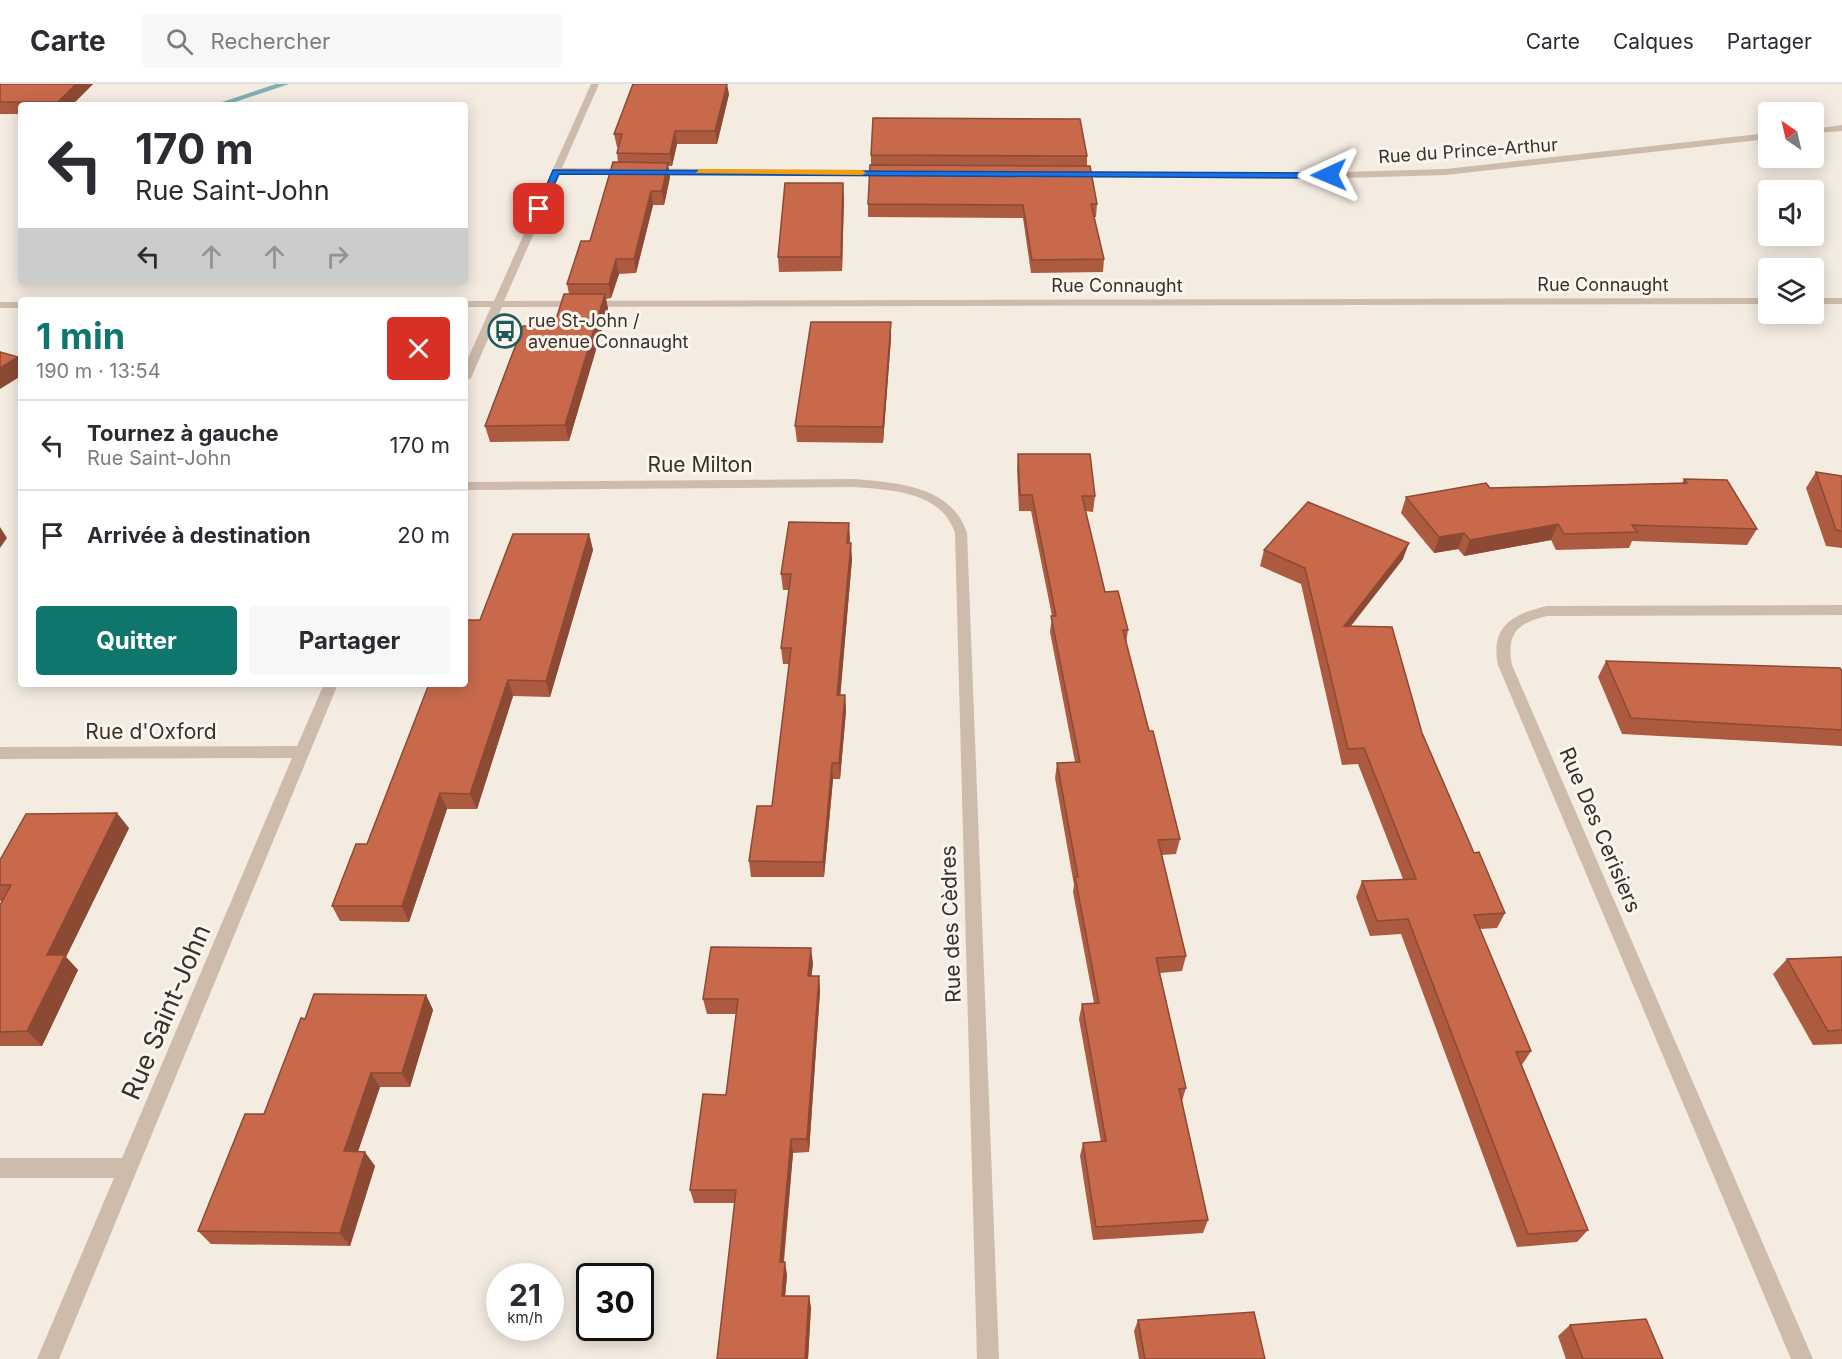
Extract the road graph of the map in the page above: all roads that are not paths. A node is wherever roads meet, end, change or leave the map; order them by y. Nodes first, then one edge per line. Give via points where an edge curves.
1 (595, 84) edge
2 (1842, 128) edge
3 (1824, 130) edge
4 (1758, 137) edge
5 (556, 171) junction
6 (899, 173) edge
7 (1065, 174) edge
8 (1824, 301) edge
9 (1842, 301) edge
10 (1758, 302) edge
11 (468, 304) edge
12 (498, 304) junction
13 (0, 305) edge
14 (18, 305) edge
15 (468, 371) edge
16 (468, 486) edge
17 (933, 498) joint
18 (1842, 610) edge
19 (330, 687) edge
20 (301, 752) junction
21 (0, 753) edge
22 (0, 1168) edge
23 (128, 1168) junction
24 (48, 1359) edge
25 (988, 1359) edge
26 (1802, 1359) edge

1 - 5 street
2 - 3 street
4 - 7 street, Rue du Prince-Arthur via 1446,172 1310,176
5 - 6 street
5 - 12 street
8 - 9 street
10 - 12 street, Rue Connaught
11 - 12 street, Rue Connaught
12 - 15 street
13 - 14 street
16 - 17 street, Rue Milton via 854,483 896,487
17 - 25 street, Rue des Cèdres via 953,515 961,532
18 - 26 street, Rue Des Cerisiers via 1547,610 1515,623 1508,629 1502,646 1505,665
19 - 20 street, Rue Saint-John
20 - 21 street, Rue d'Oxford
20 - 23 street, Rue Saint-John
22 - 23 street
23 - 24 street, Rue Saint-John

